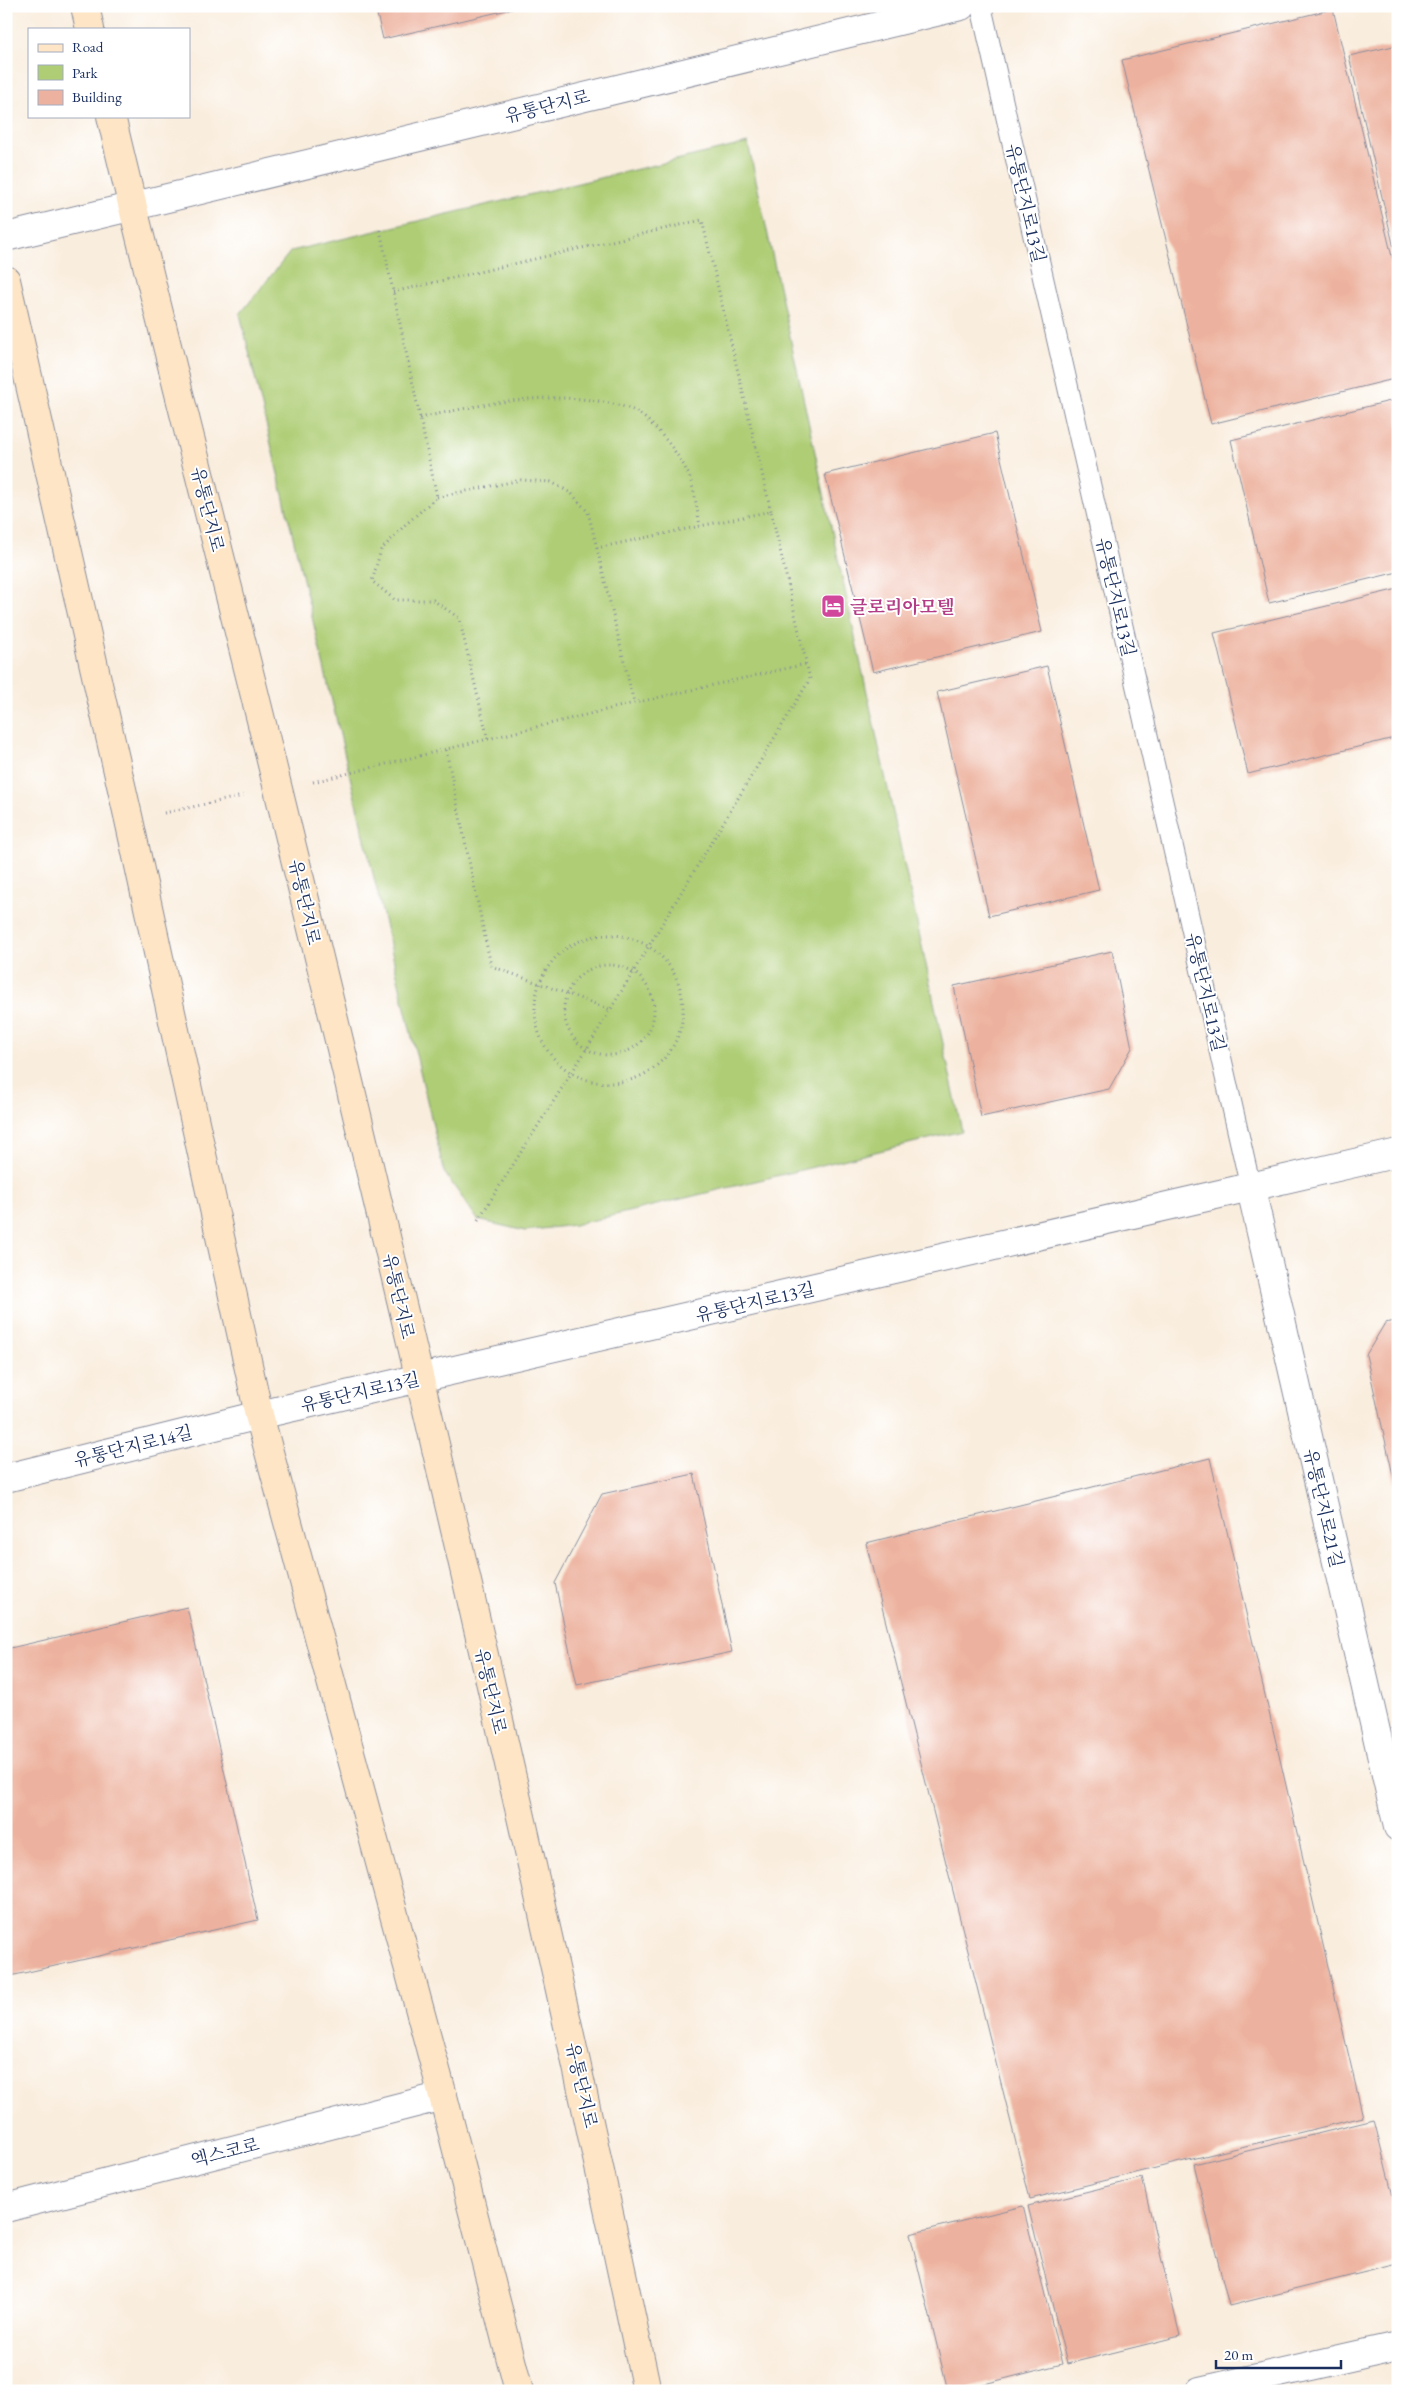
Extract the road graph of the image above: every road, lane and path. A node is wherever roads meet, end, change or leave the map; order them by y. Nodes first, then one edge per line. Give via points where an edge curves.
1 (85, 6) edge
2 (961, 6) edge
3 (981, 6) edge
4 (90, 28) edge
5 (111, 118) edge
6 (132, 206) junction
7 (380, 230) dead end
8 (6, 237) edge
9 (6, 280) edge
10 (393, 292) junction
11 (420, 418) junction
12 (437, 497) junction
13 (771, 511) junction
14 (700, 526) junction
15 (598, 548) junction
16 (806, 664) junction
17 (634, 703) junction
18 (488, 739) junction
19 (446, 750) junction
20 (278, 789) junction
21 (129, 820) junction
22 (648, 945) junction
23 (632, 971) junction
24 (540, 984) junction
25 (567, 994) junction
26 (610, 1009) junction
27 (586, 1050) junction
28 (570, 1072) junction
29 (1398, 1153) edge
30 (1251, 1188) junction
31 (478, 1220) dead end
32 (418, 1378) junction
33 (259, 1415) junction
34 (6, 1478) edge
35 (1397, 1818) edge
36 (443, 2096) junction
37 (6, 2208) edge
38 (1398, 2346) edge
39 (519, 2391) edge
40 (647, 2391) edge
41 (1200, 2391) edge

1 - 4 main road
2 - 6 street, 유통단지로
3 - 30 lane, 유통단지로13길
5 - 6 main road, 유통단지로
6 - 8 street, 유통단지로
6 - 20 main road, 유통단지로
7 - 10 path
9 - 21 main road
10 - 11 path
10 - 13 path via 702,220
11 - 12 path
11 - 14 path via 483,404 538,398 586,400 630,408 665,436 680,460 689,476
12 - 15 path via 521,480 552,482 571,493 588,512
12 - 18 path via 381,550 372,581 395,600 433,600 459,618
13 - 14 path
13 - 16 path
14 - 15 path
15 - 17 path
16 - 17 path
16 - 22 path via 810,679
17 - 18 path
18 - 19 path
19 - 20 path
19 - 24 path via 491,966
20 - 21 path
20 - 32 main road, 유통단지로
21 - 33 main road
22 - 23 path
22 - 24 path via 626,937 602,935 579,941 559,954 544,972
22 - 28 path via 666,961 678,982 683,1005 681,1029 670,1052 652,1070 630,1081 605,1084
23 - 25 path via 618,965 587,970 574,980
23 - 26 path
23 - 27 path via 643,980 654,1006 648,1033 639,1045 613,1056
24 - 25 path
24 - 28 path via 536,995 536,1020 543,1044 558,1064
25 - 26 path
25 - 27 path via 566,1025
26 - 27 path
27 - 28 path
28 - 31 path
29 - 30 street, 유통단지로13길
30 - 32 street, 유통단지로13길
30 - 35 street, 유통단지로21길
32 - 33 street, 유통단지로13길
32 - 40 main road, 유통단지로 via 584,2092
33 - 34 street, 유통단지로14길
33 - 36 main road
36 - 37 street, 엑스코로
36 - 39 main road
38 - 41 street

